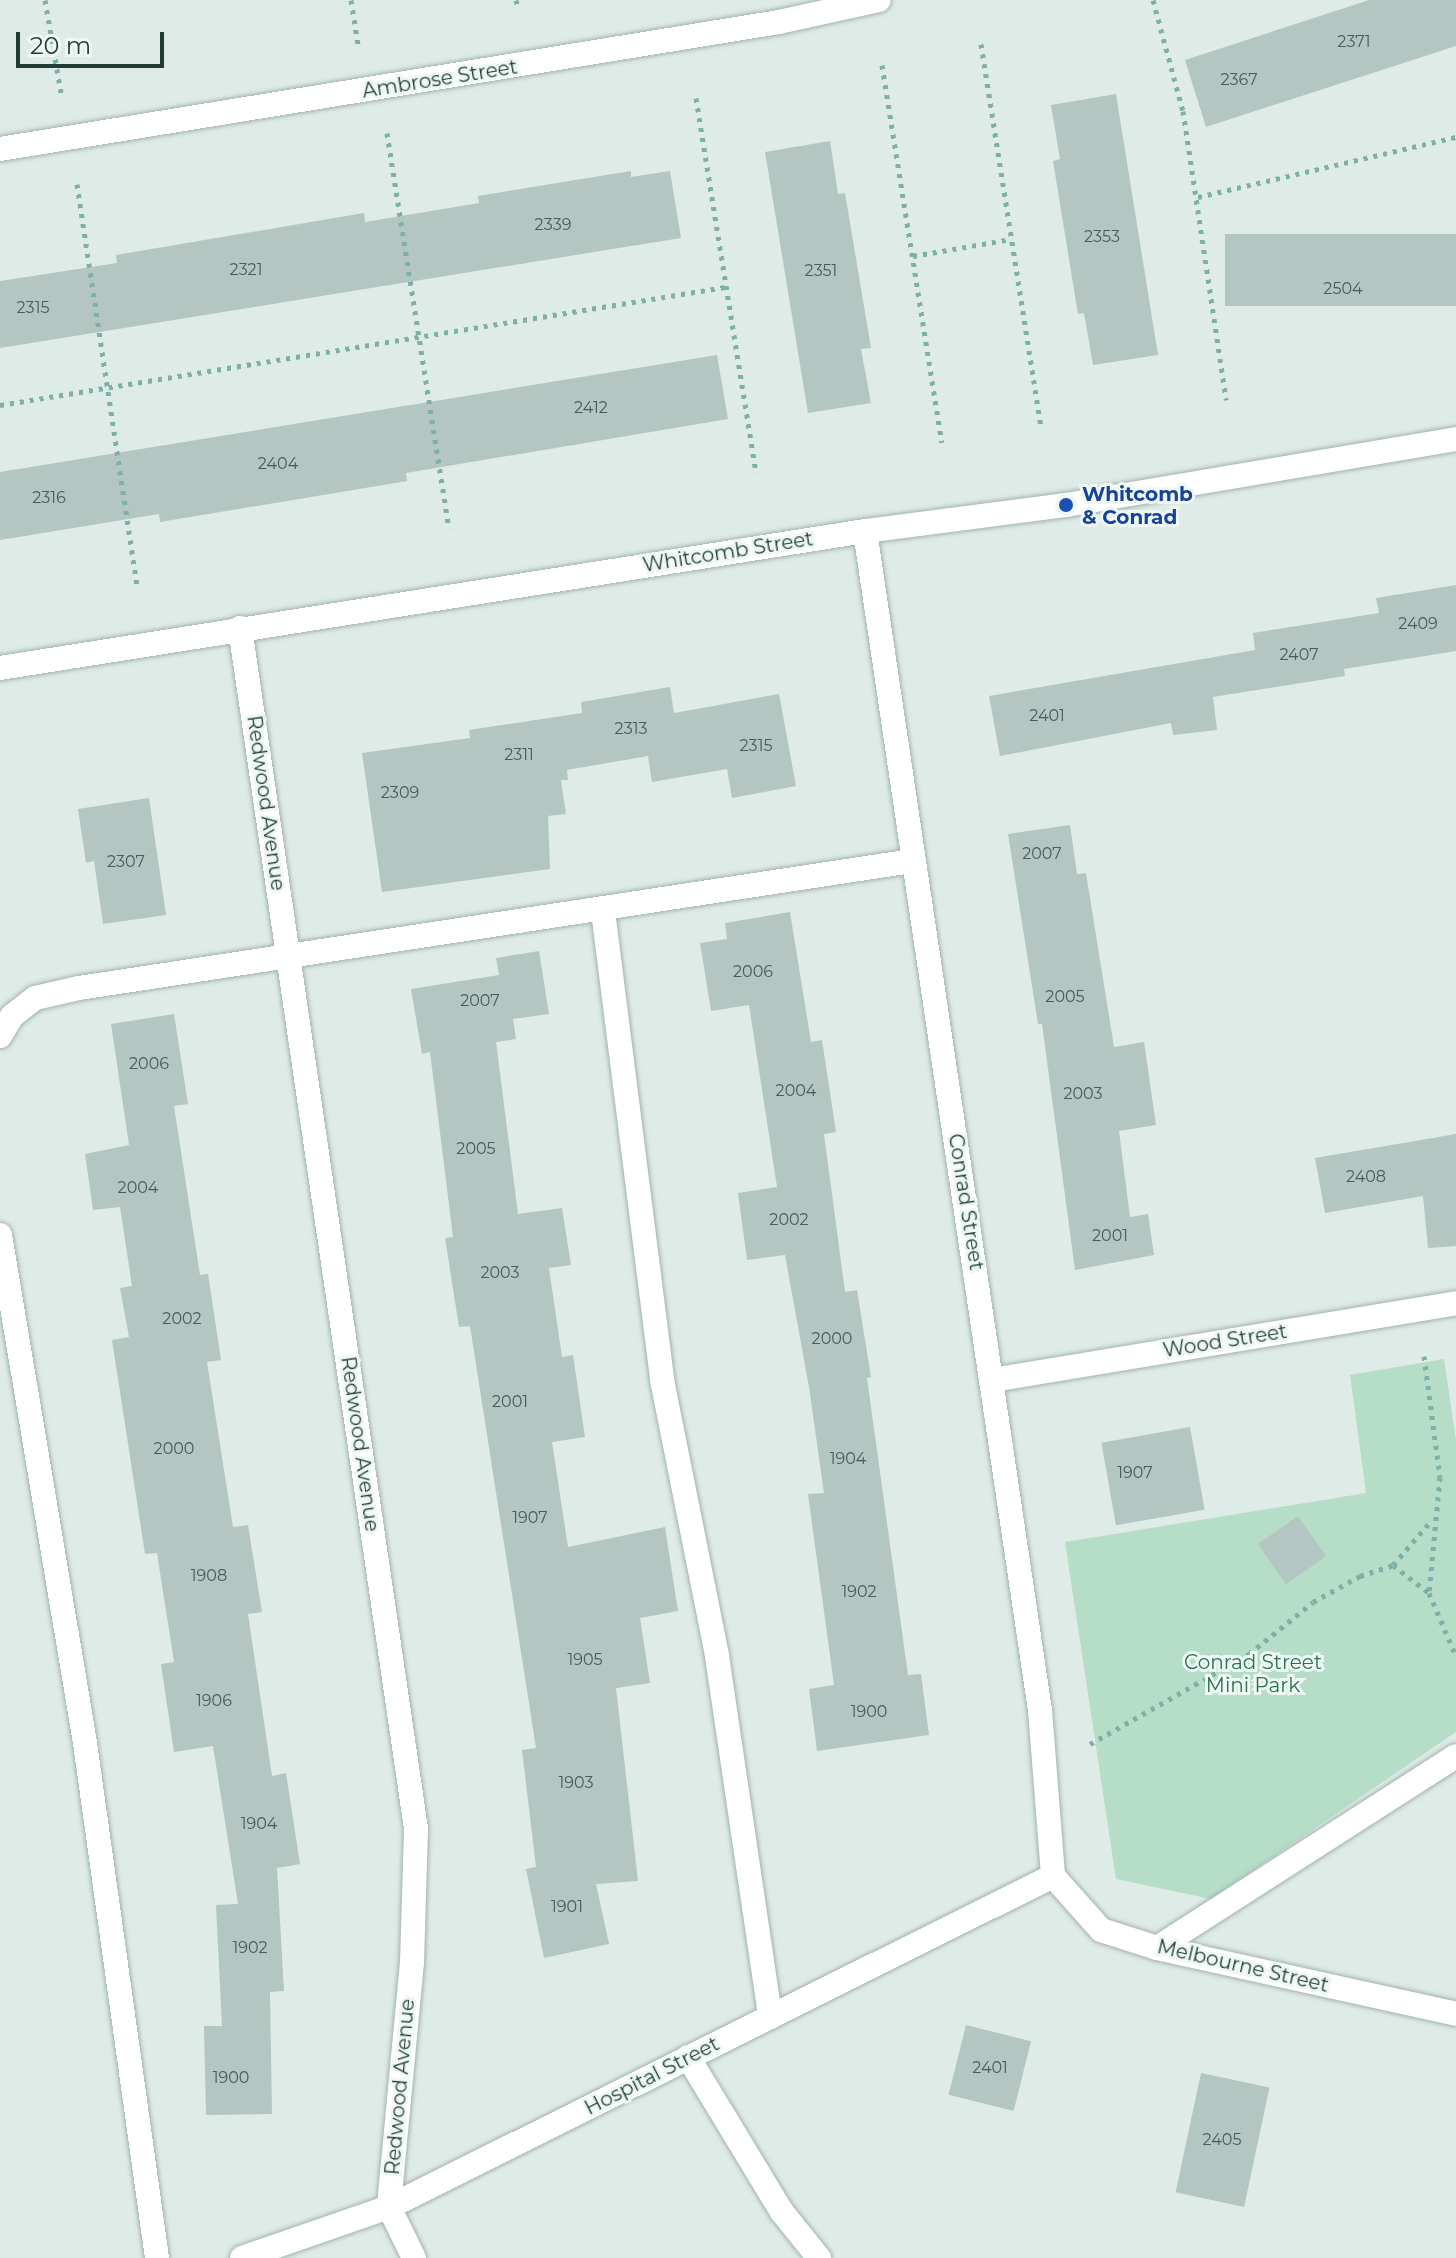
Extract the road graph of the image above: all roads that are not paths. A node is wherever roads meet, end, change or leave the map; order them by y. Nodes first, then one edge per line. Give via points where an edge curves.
1 (879, 0) edge
2 (0, 149) edge
3 (1456, 439) edge
4 (865, 531) junction
5 (240, 628) junction
6 (0, 668) edge
7 (912, 861) junction
8 (603, 911) junction
9 (288, 958) junction
10 (0, 1036) edge
11 (0, 1235) edge
12 (1456, 1303) edge
13 (993, 1380) junction
14 (1456, 1756) edge
15 (1053, 1876) junction
16 (1157, 1948) junction
17 (1456, 2014) edge
18 (770, 2017) junction
19 (688, 2057) junction
20 (389, 2207) junction
21 (157, 2258) edge
22 (242, 2258) edge
23 (414, 2258) edge
24 (819, 2258) edge

1 - 2 street, Ambrose Street via 732,30
3 - 4 street, Whitcomb Street via 1066,505
4 - 5 street, Whitcomb Street
4 - 7 street, Conrad Street
5 - 6 street, Whitcomb Street
5 - 9 street, Redwood Avenue
7 - 8 street
7 - 13 street, Conrad Street
8 - 9 street
8 - 18 street via 662,1380 717,1656
9 - 10 street via 35,998 12,1016
9 - 20 street, Redwood Avenue via 416,1829 412,1962
11 - 21 street via 85,1743
12 - 13 street, Wood Street
13 - 15 street, Conrad Street via 1040,1710
14 - 16 street
15 - 16 street, Melbourne Street via 1101,1930
15 - 18 street, Hospital Street
16 - 17 street, Melbourne Street
18 - 19 street, Hospital Street
19 - 20 street, Hospital Street
19 - 24 street via 782,2212
20 - 22 street, Hospital Street
20 - 23 street

